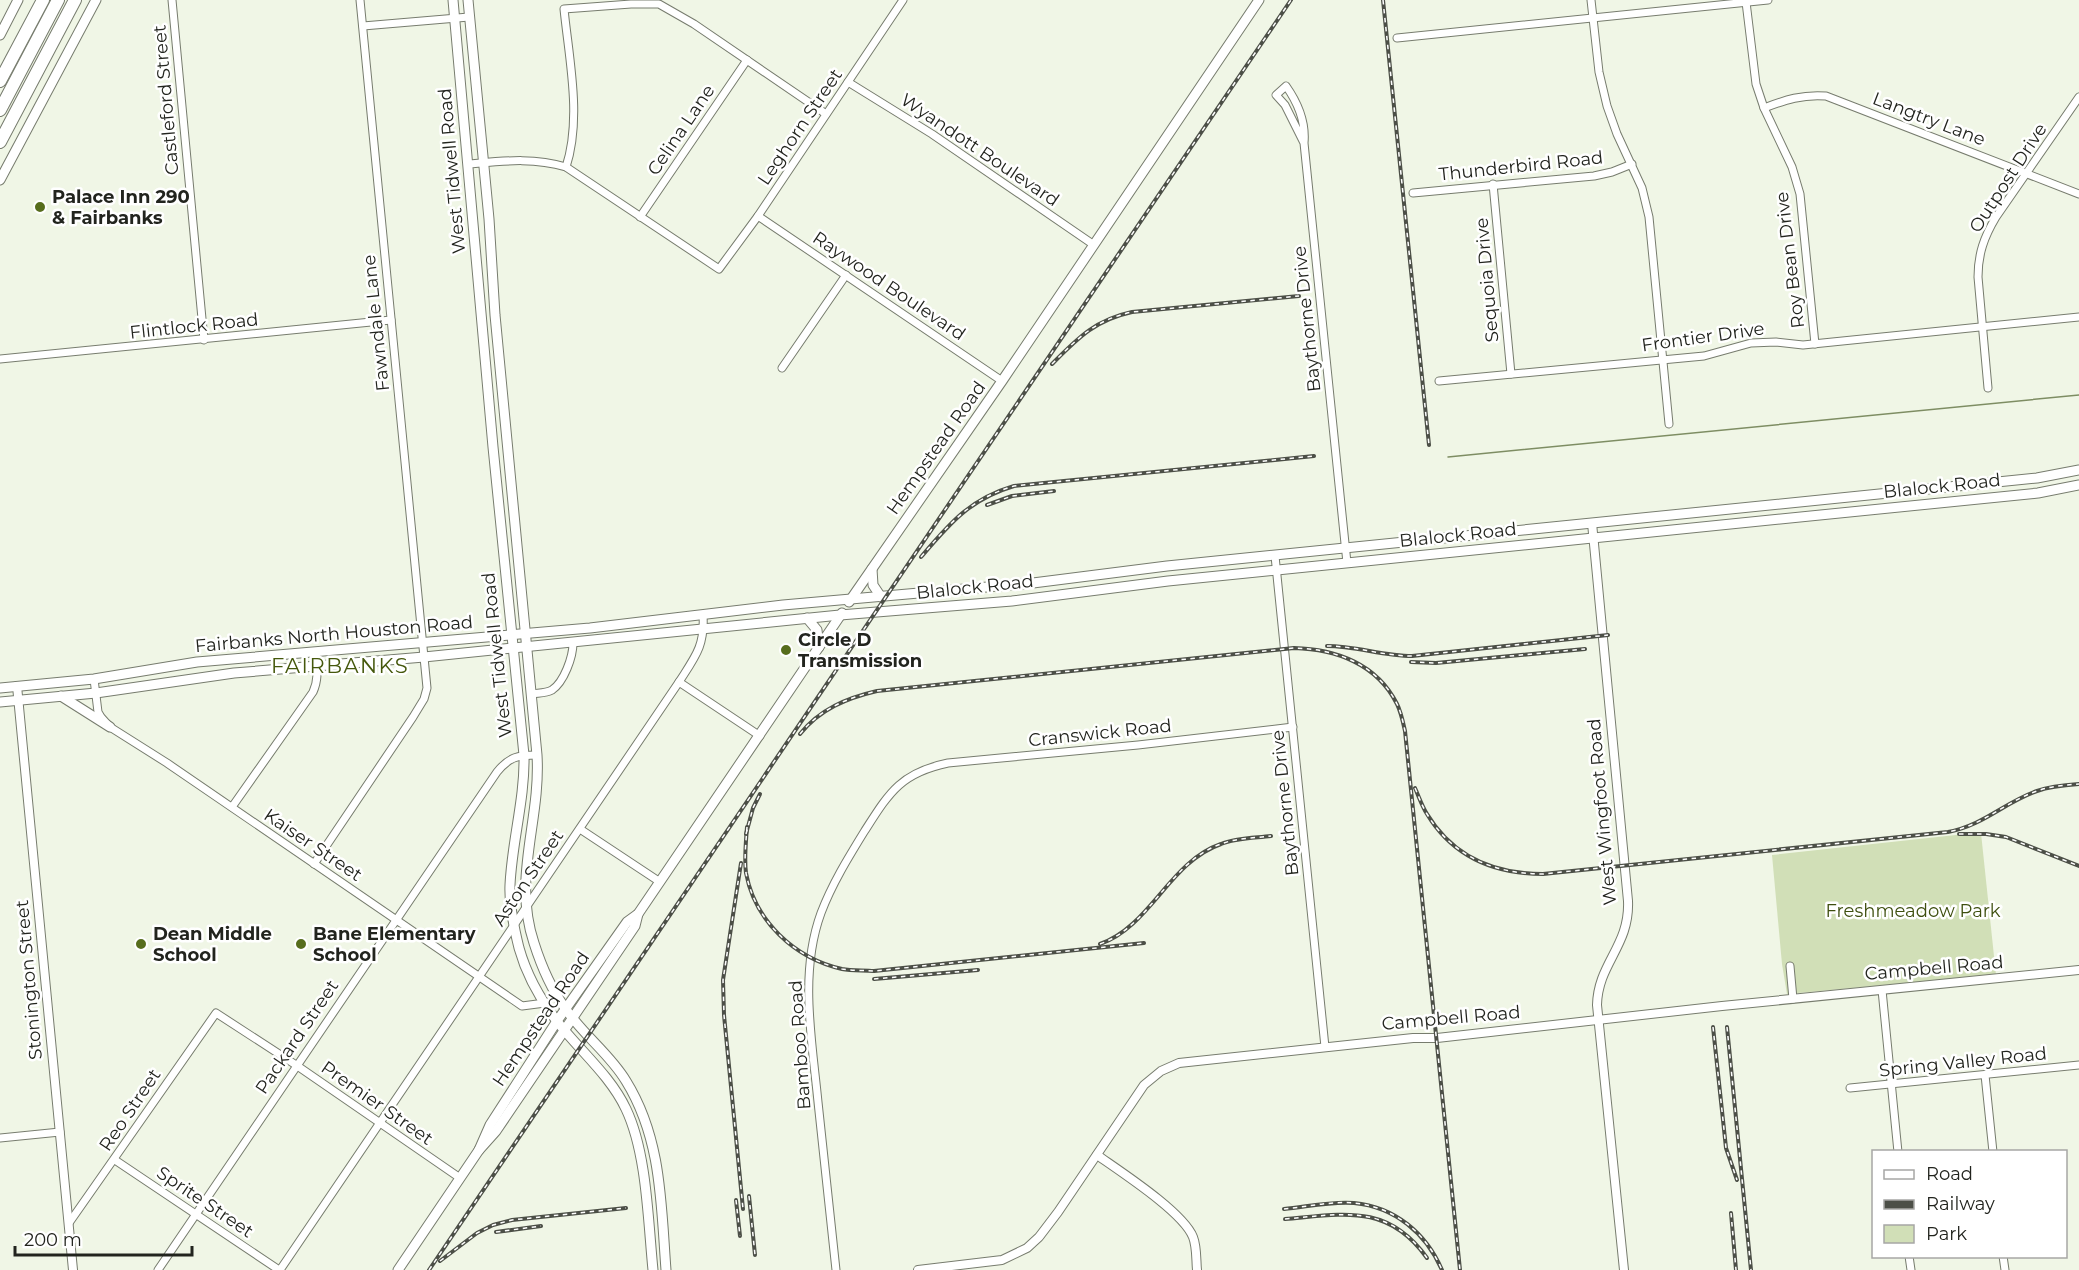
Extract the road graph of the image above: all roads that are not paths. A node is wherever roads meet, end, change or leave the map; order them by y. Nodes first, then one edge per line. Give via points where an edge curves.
1 (18, 0) edge
2 (43, 0) edge
3 (58, 0) edge
4 (75, 0) edge
5 (96, 0) edge
6 (172, 0) edge
7 (360, 0) edge
8 (453, 0) edge
9 (468, 0) edge
10 (903, 0) edge
11 (1259, 0) edge
12 (1592, 0) edge
13 (1768, 0) edge
14 (659, 2) edge
15 (1746, 2) junction
16 (469, 17) junction
17 (1593, 17) junction
18 (455, 18) junction
19 (363, 26) junction
20 (0, 35) edge
21 (1397, 38) dead end
22 (747, 60) junction
23 (0, 81) edge
24 (848, 82) junction
25 (477, 91) junction
26 (462, 93) junction
27 (2079, 97) edge
28 (1764, 108) junction
29 (0, 110) edge
30 (826, 114) junction
31 (0, 142) edge
32 (1304, 144) junction
33 (483, 163) junction
34 (1632, 164) junction
35 (469, 165) junction
36 (566, 167) junction
37 (2027, 173) junction
38 (0, 180) edge
39 (1493, 184) junction
40 (1413, 193) dead end
41 (2079, 194) edge
42 (640, 216) junction
43 (758, 216) junction
44 (1094, 245) junction
45 (491, 257) junction
46 (476, 258) junction
47 (846, 275) junction
48 (2079, 317) edge
49 (391, 320) junction
50 (1983, 326) junction
51 (204, 340) junction
52 (1815, 344) junction
53 (498, 348) junction
54 (484, 350) junction
55 (0, 359) edge
56 (1662, 359) junction
57 (782, 368) dead end
58 (1511, 374) junction
59 (1002, 381) junction
60 (1439, 381) dead end
61 (1988, 388) dead end
62 (1669, 424) dead end
63 (507, 437) junction
64 (493, 442) junction
65 (2079, 470) edge
66 (2037, 478) junction
67 (2079, 485) edge
68 (1953, 487) junction
69 (2038, 493) junction
70 (1860, 496) junction
71 (1954, 501) junction
72 (1769, 504) junction
73 (1861, 511) junction
74 (1678, 514) junction
75 (1771, 519) junction
76 (1592, 523) junction
77 (1680, 529) junction
78 (502, 534) junction
79 (517, 534) junction
80 (1463, 536) junction
81 (1593, 537) junction
82 (1345, 548) junction
83 (1465, 552) junction
84 (1275, 556) junction
85 (1347, 563) junction
86 (1167, 566) junction
87 (873, 569) junction
88 (1277, 570) junction
89 (1059, 580) junction
90 (1168, 581) junction
91 (953, 590) junction
92 (1061, 594) junction
93 (881, 597) junction
94 (851, 600) junction
95 (955, 606) junction
96 (703, 615) junction
97 (840, 615) junction
98 (807, 618) junction
99 (590, 628) junction
100 (704, 630) junction
101 (526, 634) junction
102 (512, 635) junction
103 (423, 643) junction
104 (573, 643) junction
105 (819, 647) junction
106 (528, 648) junction
107 (513, 649) junction
108 (316, 652) junction
109 (424, 657) junction
110 (233, 658) junction
111 (317, 666) junction
112 (234, 674) junction
113 (94, 679) junction
114 (679, 682) junction
115 (17, 686) junction
116 (0, 688) edge
117 (96, 693) junction
118 (533, 694) junction
119 (62, 696) junction
120 (19, 700) junction
121 (0, 702) edge
122 (110, 727) junction
123 (1293, 727) junction
124 (760, 736) junction
125 (524, 754) junction
126 (537, 755) junction
127 (911, 775) joint
128 (232, 807) junction
129 (580, 829) junction
130 (516, 835) junction
131 (530, 837) junction
132 (314, 864) junction
133 (660, 882) junction
134 (525, 911) junction
135 (396, 919) junction
136 (514, 926) junction
137 (614, 948) junction
138 (1790, 966) dead end
139 (2079, 970) edge
140 (478, 976) junction
141 (1882, 990) junction
142 (1793, 999) junction
143 (544, 1003) junction
144 (566, 1009) junction
145 (216, 1013) joint
146 (572, 1017) junction
147 (1598, 1019) junction
148 (557, 1021) junction
149 (564, 1029) junction
150 (1325, 1047) junction
151 (296, 1065) junction
152 (2079, 1066) edge
153 (1985, 1075) junction
154 (1891, 1084) junction
155 (1850, 1088) dead end
156 (509, 1103) junction
157 (379, 1122) junction
158 (60, 1132) junction
159 (0, 1138) edge
160 (1898, 1150) edge
161 (1993, 1150) edge
162 (1097, 1155) junction
163 (115, 1160) junction
164 (460, 1178) junction
165 (660, 1199) junction
166 (646, 1201) junction
167 (196, 1213) junction
168 (69, 1223) junction
169 (73, 1270) edge
170 (158, 1270) edge
171 (280, 1270) edge
172 (398, 1270) edge
173 (653, 1270) edge
174 (666, 1270) edge
175 (836, 1270) edge
176 (918, 1270) edge
177 (1197, 1270) edge
178 (1624, 1270) edge

1 - 20 main road
2 - 23 highway
3 - 29 highway
4 - 31 highway
5 - 38 main road
6 - 51 street, Castleford Street
7 - 19 street, Fawndale Lane
8 - 18 main road, West Tidwell Road
9 - 16 main road, West Tidwell Road
10 - 24 street, Leghorn Street
11 - 44 main road, Hempstead Road
12 - 17 street
13 - 15 street
14 - 22 street
14 - 36 street via 564,9 574,127
15 - 17 street
15 - 28 street, Roy Bean Drive via 1753,69
16 - 18 street
16 - 25 main road, West Tidwell Road
17 - 21 street
17 - 34 street via 1607,106
18 - 19 street
18 - 26 main road, West Tidwell Road
19 - 49 street, Fawndale Lane
22 - 30 street
22 - 42 street, Celina Lane
24 - 30 street, Leghorn Street
24 - 44 street, Wyandott Boulevard
25 - 26 main road
25 - 33 main road, West Tidwell Road
26 - 35 main road, West Tidwell Road
27 - 37 street, Outpost Drive
28 - 37 street, Langtry Lane via 1806,95 1826,96
28 - 52 street, Roy Bean Drive via 1792,167 1800,194
30 - 43 street, Leghorn Street
32 - 32 street, Baythorne Drive via 1276,95 1286,86 1302,117
32 - 82 street, Baythorne Drive
33 - 35 street
33 - 36 street via 528,160
33 - 45 main road, West Tidwell Road
34 - 39 street, Thunderbird Road via 1602,174
34 - 56 street via 1649,217
35 - 46 main road, West Tidwell Road
36 - 42 street
37 - 41 street, Langtry Lane
37 - 50 street, Outpost Drive via 1982,244 1978,277
39 - 40 street, Thunderbird Road
39 - 58 street, Sequoia Drive
42 - 43 street, Leghorn Street via 719,269
43 - 47 street, Raywood Boulevard
44 - 59 main road, Hempstead Road
45 - 46 main road
45 - 53 main road, West Tidwell Road
46 - 54 main road, West Tidwell Road
47 - 57 street
47 - 59 street, Raywood Boulevard
48 - 50 street, Frontier Drive
49 - 51 street, Flintlock Road
49 - 103 street, Fawndale Lane
50 - 52 street, Frontier Drive
50 - 61 street, Outpost Drive
51 - 55 street, Flintlock Road
52 - 56 street, Frontier Drive via 1751,344 1720,353
53 - 54 main road
53 - 63 main road, West Tidwell Road
54 - 64 main road, West Tidwell Road
56 - 58 street, Frontier Drive
56 - 62 street
58 - 60 street, Frontier Drive
59 - 87 main road, Hempstead Road
63 - 64 main road
63 - 79 main road, West Tidwell Road
64 - 78 main road, West Tidwell Road
65 - 66 main road, Blalock Road
66 - 68 main road, Blalock Road
66 - 69 main road
67 - 69 main road, Blalock Road
68 - 70 main road, Blalock Road
68 - 71 main road
69 - 71 main road, Blalock Road
70 - 72 main road, Blalock Road
70 - 73 main road
71 - 73 main road, Blalock Road
72 - 74 main road, Blalock Road
72 - 75 main road
73 - 75 main road, Blalock Road
74 - 76 main road, Blalock Road
74 - 77 main road
75 - 77 main road, Blalock Road
76 - 80 main road, Blalock Road
76 - 81 street, West Wingfoot Road
77 - 81 main road, Blalock Road
78 - 79 main road
78 - 102 main road, West Tidwell Road
79 - 101 main road, West Tidwell Road
80 - 82 main road, Blalock Road
80 - 83 main road
81 - 83 main road, Blalock Road
81 - 147 street, West Wingfoot Road via 1628,909 1622,940 1601,981
82 - 84 main road, Blalock Road
82 - 85 street, Baythorne Drive
83 - 85 main road, Blalock Road
84 - 86 main road, Blalock Road
84 - 88 street, Baythorne Drive
85 - 88 main road, Blalock Road
86 - 89 main road, Blalock Road
86 - 90 main road
87 - 93 main road via 873,585
87 - 94 main road, Hempstead Road
88 - 90 main road, Blalock Road
88 - 123 street, Baythorne Drive
89 - 91 main road, Blalock Road
89 - 92 main road
90 - 92 main road, Blalock Road
91 - 93 main road, Blalock Road
91 - 95 main road
92 - 95 main road, Blalock Road
93 - 94 main road, Blalock Road
94 - 96 main road, Fairbanks North Houston Road
94 - 97 main road, Hempstead Road
95 - 97 main road, Blalock Road
96 - 99 main road, Fairbanks North Houston Road
96 - 100 street, Aston Street
97 - 98 main road, Fairbanks North Houston Road
97 - 105 main road, Hempstead Road
98 - 100 main road, Fairbanks North Houston Road
98 - 105 main road via 817,630
99 - 101 main road, Fairbanks North Houston Road
99 - 104 main road via 575,636
100 - 104 main road, Fairbanks North Houston Road
100 - 114 street, Aston Street via 700,648
101 - 102 main road, Fairbanks North Houston Road
101 - 106 main road, West Tidwell Road
102 - 103 main road, Fairbanks North Houston Road
102 - 107 main road, West Tidwell Road
103 - 108 main road, Fairbanks North Houston Road
103 - 109 street
104 - 106 main road, Fairbanks North Houston Road
104 - 118 street via 571,661 556,686
105 - 124 main road, Hempstead Road
106 - 107 main road, Fairbanks North Houston Road
106 - 118 main road, West Tidwell Road
107 - 109 main road, Fairbanks North Houston Road
107 - 125 main road, West Tidwell Road
108 - 110 main road, Fairbanks North Houston Road
108 - 111 street
109 - 111 main road, Fairbanks North Houston Road
109 - 132 street via 424,699
110 - 112 main road
110 - 113 main road, Fairbanks North Houston Road
111 - 112 main road, Fairbanks North Houston Road
111 - 128 street via 313,692
112 - 117 main road, Fairbanks North Houston Road
113 - 115 main road, Fairbanks North Houston Road
113 - 117 street, Kaiser Street
114 - 124 street
114 - 129 street, Aston Street
115 - 116 main road, Fairbanks North Houston Road
115 - 120 street, Stonington Street
117 - 119 main road, Fairbanks North Houston Road
117 - 122 street, Kaiser Street via 98,712
118 - 126 main road, West Tidwell Road
119 - 120 main road, Fairbanks North Houston Road
119 - 122 main road
120 - 121 main road, Fairbanks North Houston Road
120 - 158 street, Stonington Street
122 - 128 street, Kaiser Street
123 - 127 street, Cranswick Road via 948,763
123 - 150 street, Baythorne Drive
124 - 133 main road, Hempstead Road
125 - 126 street
125 - 130 main road, West Tidwell Road
125 - 135 street, Packard Street via 505,761
126 - 131 main road, West Tidwell Road via 537,795
127 - 175 street, Bamboo Road via 884,802 838,874 821,914 811,958 809,1006
128 - 132 street, Kaiser Street
129 - 133 street
129 - 134 street, Aston Street
130 - 131 main road
130 - 136 main road, West Tidwell Road via 510,885
131 - 134 main road, West Tidwell Road via 524,880
132 - 135 street, Kaiser Street
133 - 137 main road, Hempstead Road via 638,914 627,922
134 - 136 street, Aston Street
134 - 144 main road, West Tidwell Road via 534,945
135 - 140 street, Kaiser Street
135 - 151 street, Packard Street
136 - 140 street, Aston Street
136 - 143 main road, West Tidwell Road via 520,951
137 - 144 main road, Hempstead Road
137 - 146 main road, Hempstead Road
138 - 142 street
139 - 141 street, Campbell Road
140 - 143 street, Kaiser Street via 522,1006
140 - 157 street, Aston Street
141 - 142 street, Campbell Road
141 - 154 street
142 - 147 street, Campbell Road
143 - 148 main road, West Tidwell Road
144 - 146 main road, West Tidwell Road
144 - 148 main road, Hempstead Road
145 - 151 street, Premier Street
145 - 163 street, Reo Street
146 - 149 main road, Hempstead Road
146 - 165 main road, West Tidwell Road via 618,1068 638,1101 657,1159
147 - 150 street, Campbell Road
147 - 178 street, West Wingfoot Road
148 - 149 main road, West Tidwell Road
148 - 156 main road, Hempstead Road
149 - 156 main road, Hempstead Road
149 - 166 main road, West Tidwell Road via 627,1110 639,1151
150 - 162 street, Campbell Road via 1186,1061 1161,1071 1144,1085
151 - 157 street, Premier Street
151 - 167 street, Packard Street
152 - 153 street, Spring Valley Road
153 - 154 street, Spring Valley Road
153 - 161 street
154 - 155 street, Spring Valley Road
154 - 160 street
156 - 164 main road, Hempstead Road via 490,1125
157 - 164 street, Premier Street
157 - 171 street, Aston Street
158 - 159 street
158 - 168 street, Stonington Street
162 - 176 street, Campbell Road via 1052,1221 1027,1248 1002,1260
162 - 177 street via 1188,1228 1194,1239
163 - 167 street, Sprite Street
163 - 168 street, Reo Street
164 - 172 main road, Hempstead Road
165 - 166 main road
165 - 174 main road, West Tidwell Road
166 - 173 main road, West Tidwell Road
167 - 170 street, Packard Street
167 - 171 street, Sprite Street
168 - 169 street, Stonington Street

